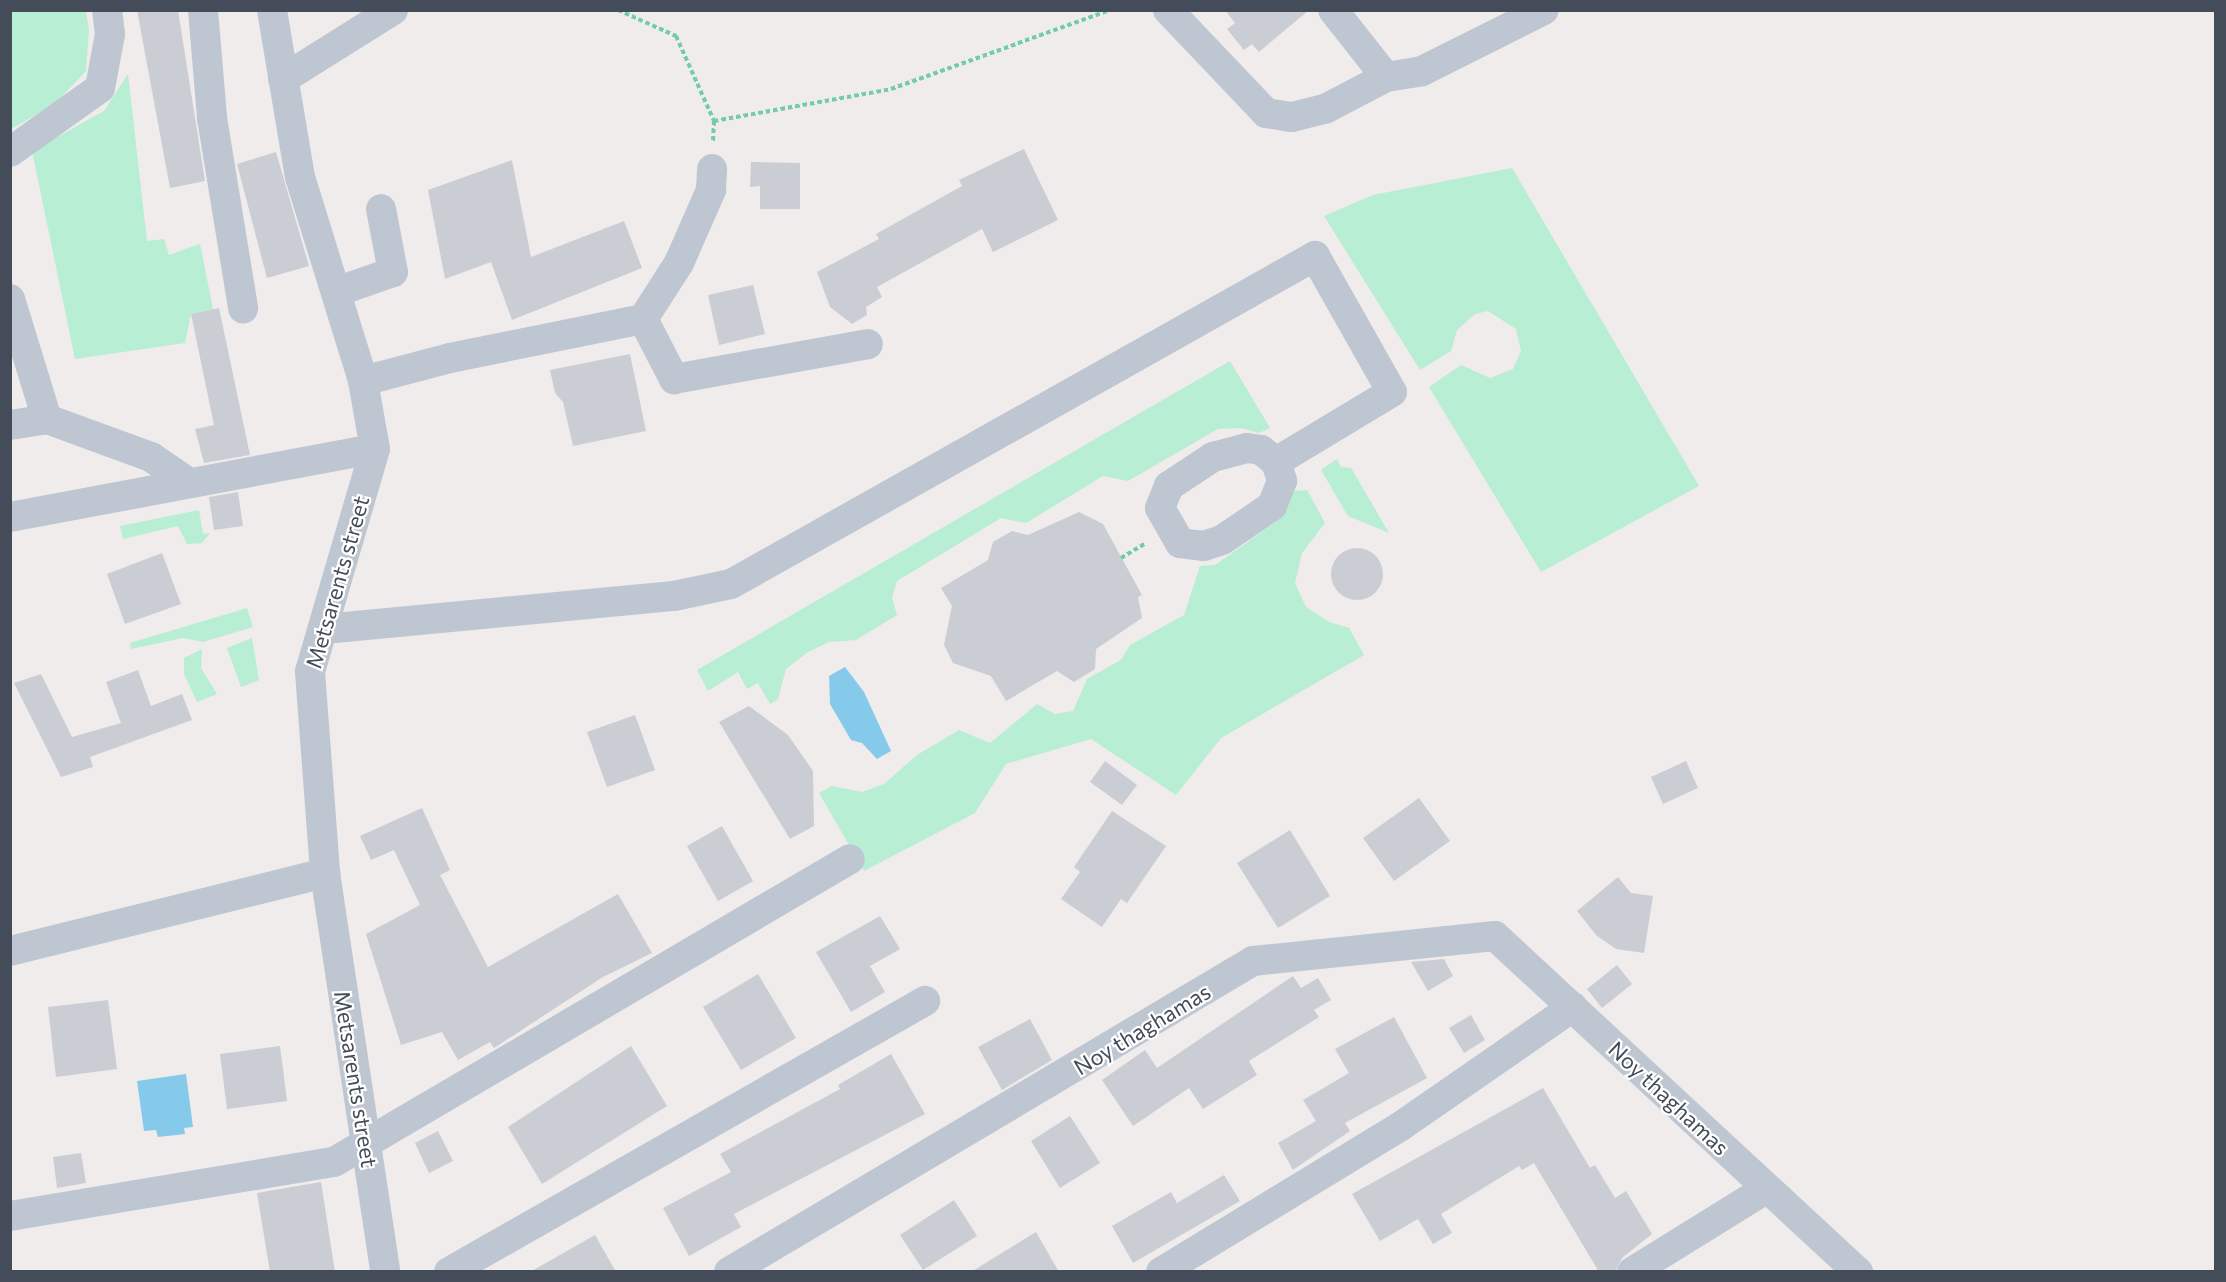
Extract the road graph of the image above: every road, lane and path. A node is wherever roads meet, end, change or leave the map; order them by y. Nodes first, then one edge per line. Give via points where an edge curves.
1 (107, 10) edge
2 (203, 10) edge
3 (273, 10) edge
4 (393, 10) edge
5 (618, 10) edge
6 (1112, 10) edge
7 (1168, 10) edge
8 (1333, 10) edge
9 (1544, 10) edge
10 (1386, 77) junction
11 (283, 79) junction
12 (10, 152) edge
13 (712, 169) dead end
14 (381, 209) dead end
15 (336, 292) junction
16 (10, 299) edge
17 (243, 308) dead end
18 (643, 319) junction
19 (868, 344) dead end
20 (363, 381) junction
21 (47, 419) junction
22 (10, 425) edge
23 (375, 449) junction
24 (1276, 462) dead end
25 (189, 483) junction
26 (10, 517) edge
27 (1151, 540) dead end
28 (1121, 558) dead end
29 (324, 629) junction
30 (850, 860) dead end
31 (325, 873) junction
32 (10, 951) edge
33 (925, 1001) dead end
34 (1573, 1007) junction
35 (366, 1147) junction
36 (1766, 1189) junction
37 (10, 1216) edge
38 (385, 1272) edge
39 (449, 1272) edge
40 (729, 1272) edge
41 (1161, 1272) edge
42 (1632, 1272) edge
43 (1857, 1272) edge

1 - 12 street via 110,34 100,88
2 - 17 street via 212,118
3 - 11 street, Metsarents street
4 - 11 street
5 - 6 path via 676,36 714,121 891,89
7 - 10 street via 1266,113 1292,117 1325,109
8 - 10 street
9 - 10 street via 1422,71
11 - 15 street, Metsarents street via 300,177
13 - 18 street via 711,190 679,263
14 - 15 street via 393,272
15 - 20 street, Metsarents street
16 - 21 street
18 - 19 street via 674,379
18 - 20 street via 450,358
20 - 23 street, Metsarents street
21 - 22 street
21 - 25 street via 151,458
23 - 25 street
23 - 29 street, Metsarents street
24 - 29 street via 1392,392 1315,256 731,584 674,596
25 - 26 street
27 - 28 path
29 - 31 street, Metsarents street via 310,672
30 - 35 street
31 - 32 street
31 - 35 street, Metsarents street
33 - 39 street
34 - 36 street, Noy thaghamas
34 - 40 street, Noy thaghamas via 1495,936 1253,961
34 - 41 street via 1401,1126
35 - 37 street via 334,1162
35 - 38 street, Metsarents street
36 - 42 street
36 - 43 street, Noy thaghamas

